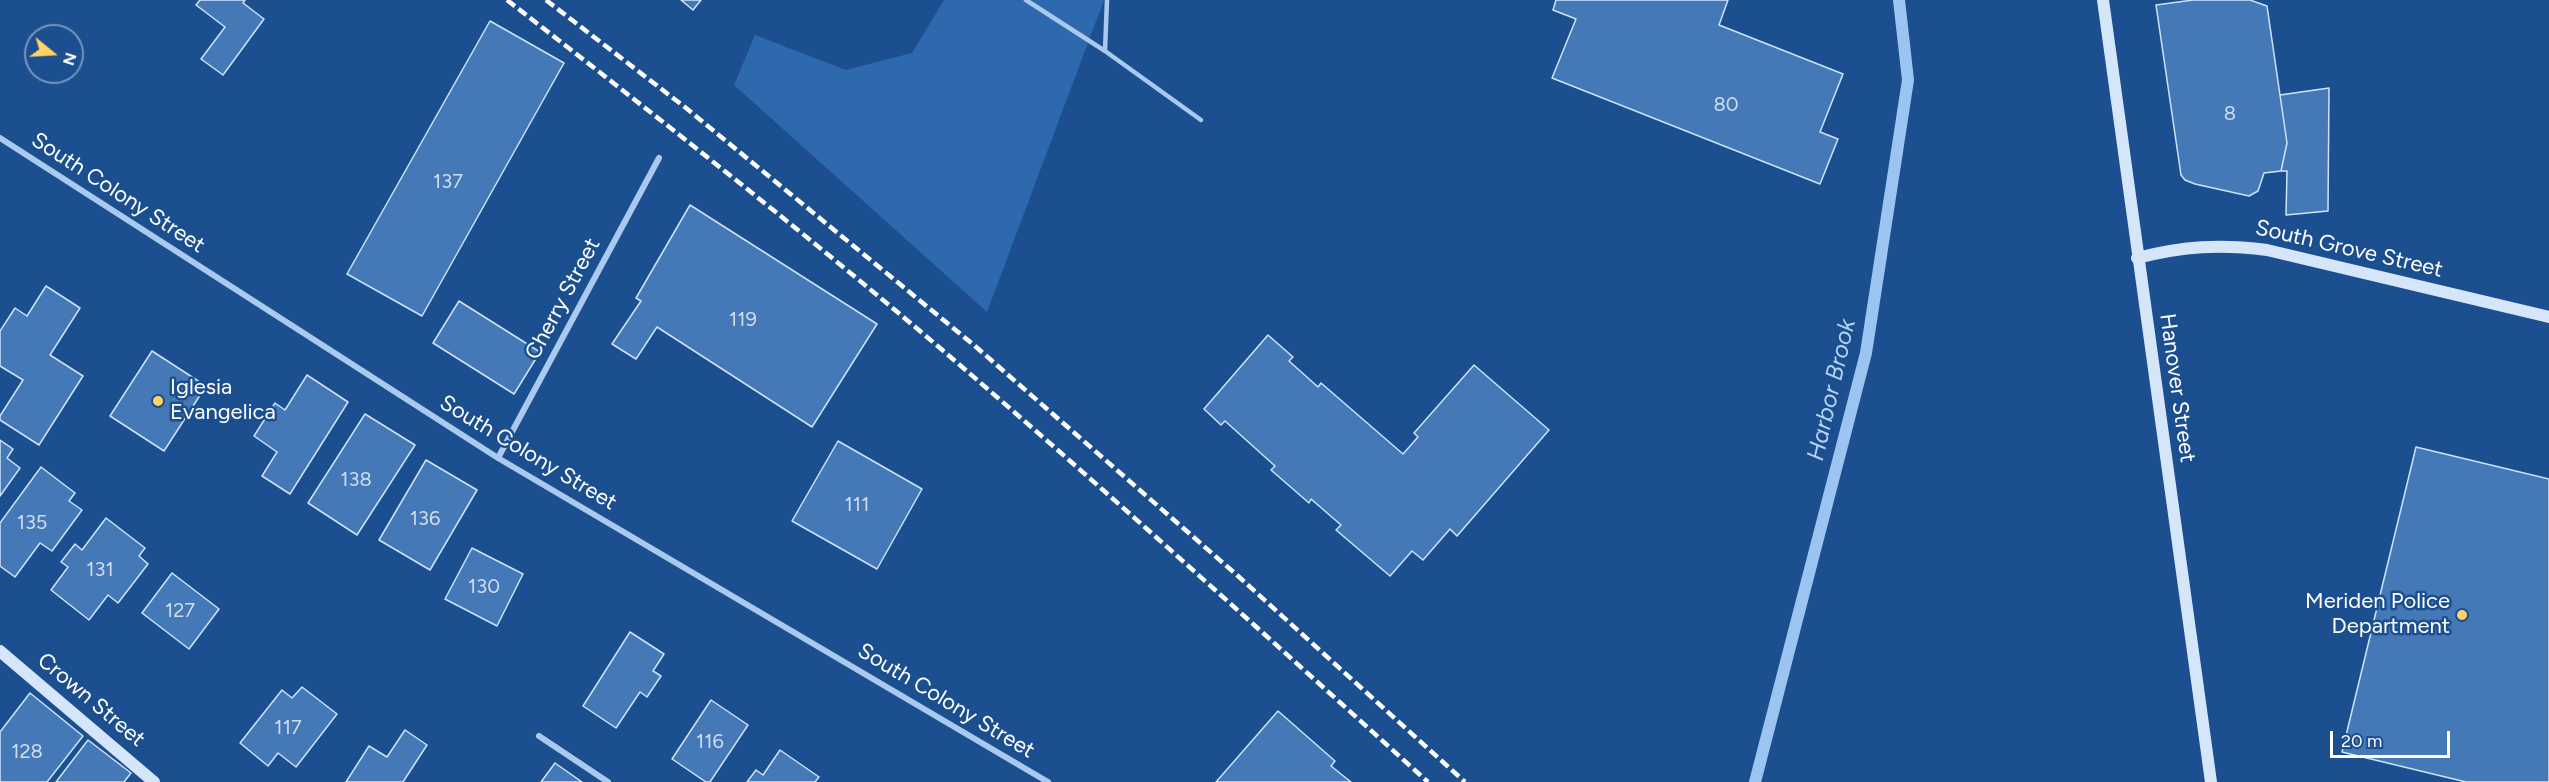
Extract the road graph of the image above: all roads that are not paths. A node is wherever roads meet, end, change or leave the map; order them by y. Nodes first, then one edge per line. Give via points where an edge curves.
1 (1026, 0) edge
2 (1107, 0) edge
3 (2103, 0) edge
4 (1105, 51) junction
5 (1202, 120) dead end
6 (0, 138) edge
7 (659, 158) dead end
8 (2138, 258) junction
9 (2549, 317) edge
10 (498, 458) junction
11 (0, 651) edge
12 (539, 736) dead end
13 (154, 782) edge
14 (608, 782) edge
15 (1048, 782) edge
16 (2211, 782) edge

1 - 4 lane
2 - 4 lane
3 - 8 main road, Hanover Street
4 - 5 lane
6 - 10 street, South Colony Street
7 - 10 street, Cherry Street
8 - 9 main road, South Grove Street via 2174,248 2201,246 2268,250
8 - 16 main road, Hanover Street
10 - 15 street, South Colony Street
11 - 13 main road, Crown Street
12 - 14 street

